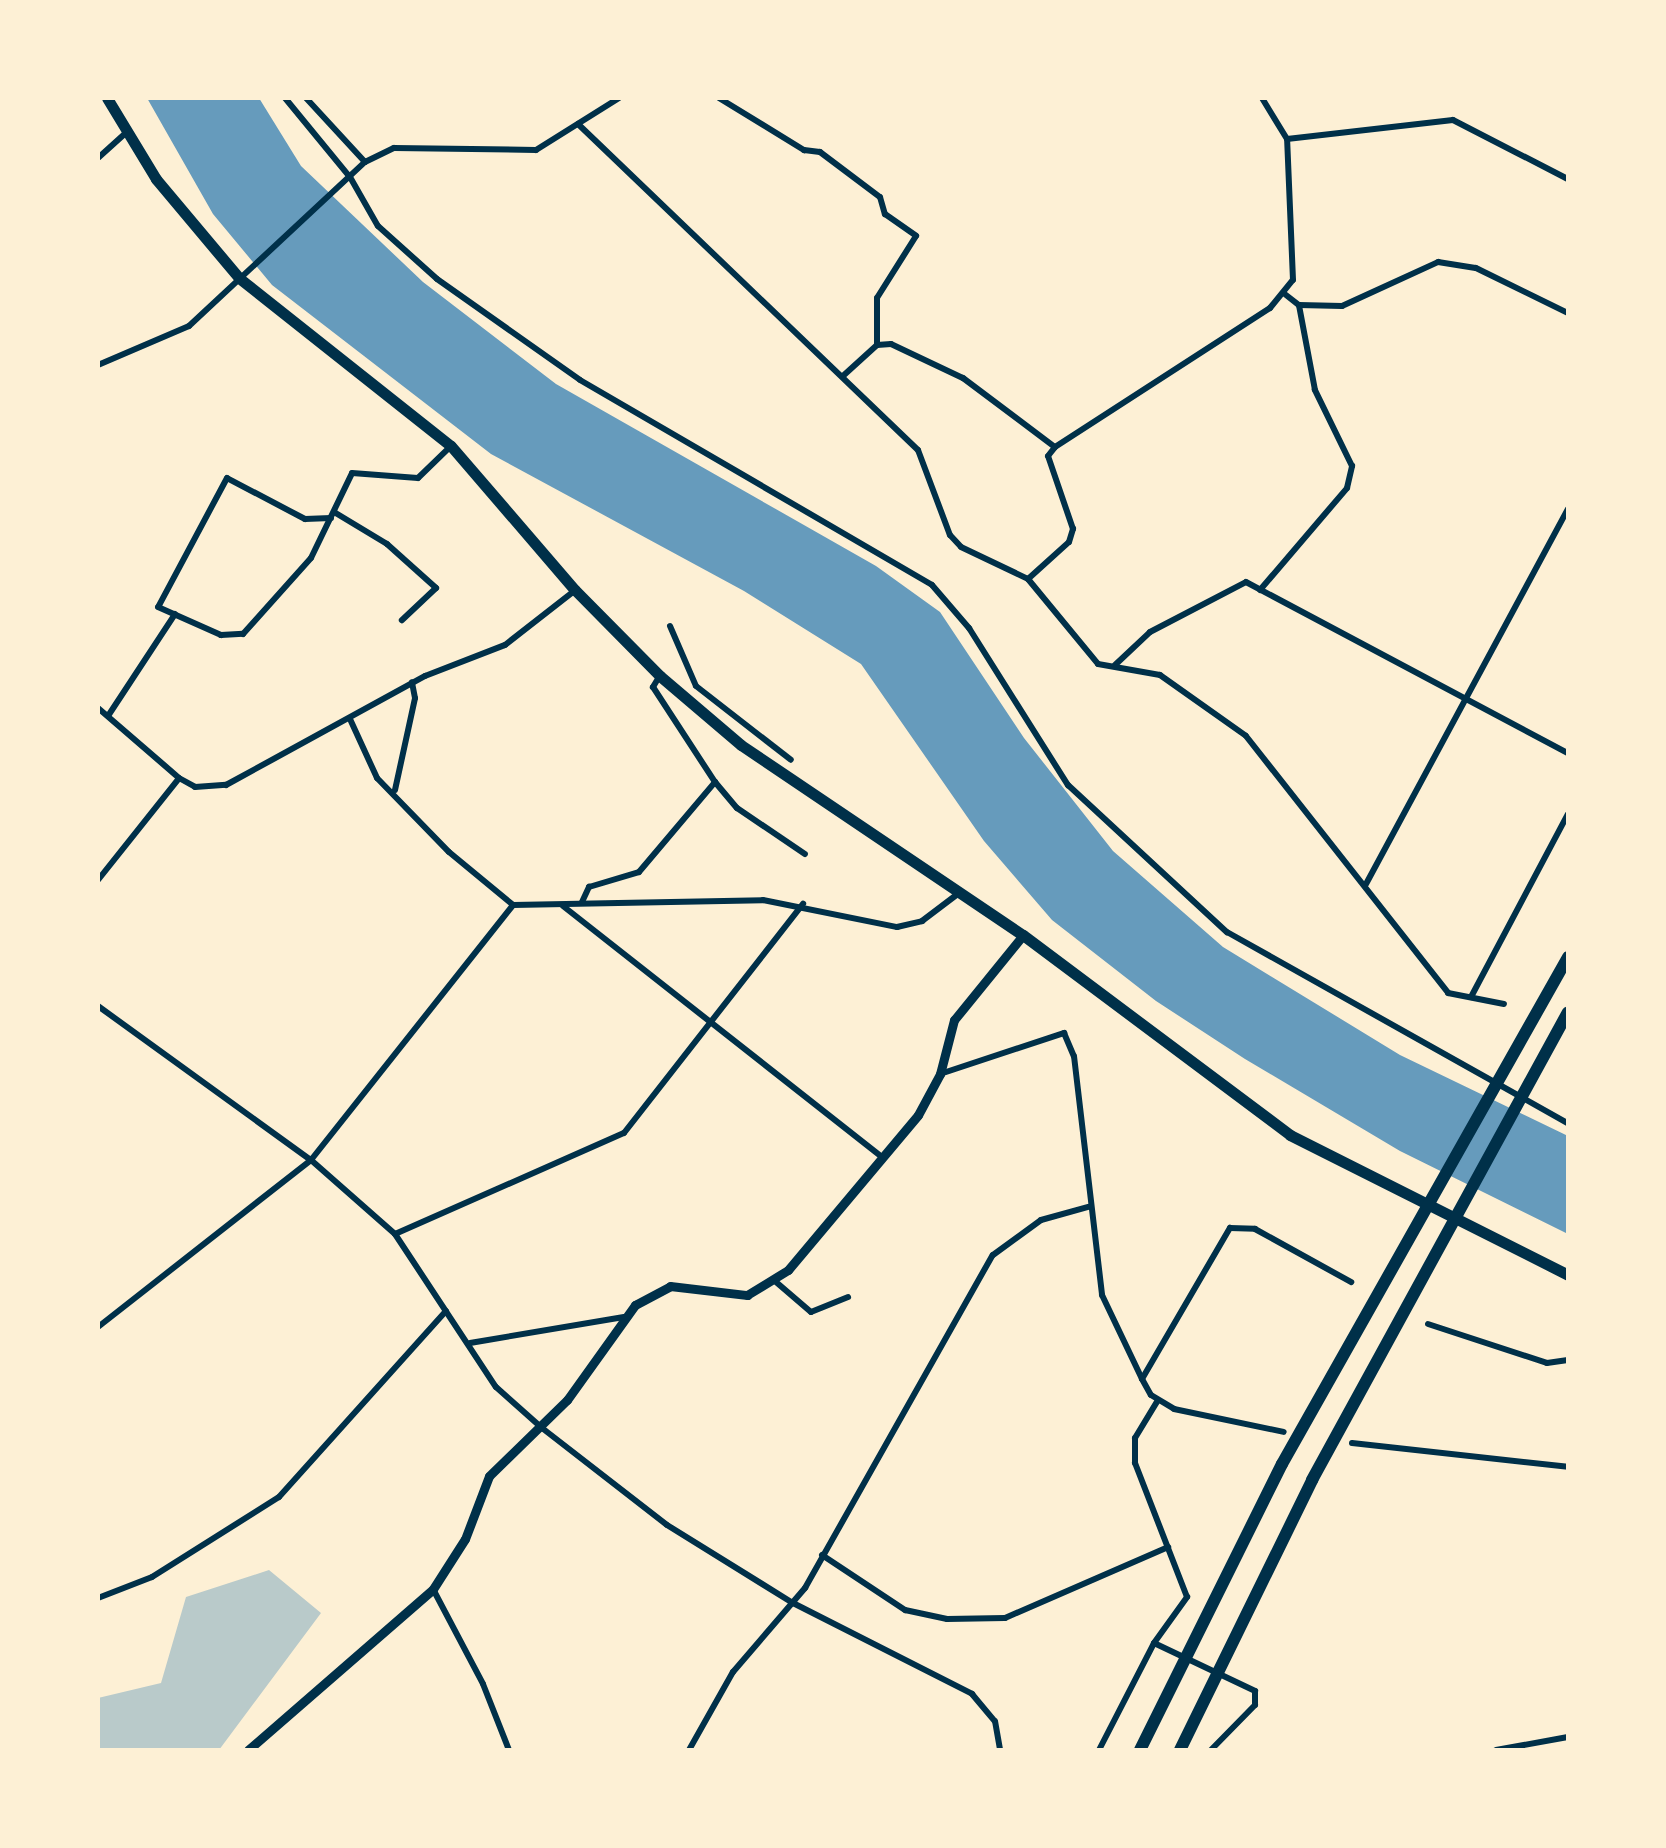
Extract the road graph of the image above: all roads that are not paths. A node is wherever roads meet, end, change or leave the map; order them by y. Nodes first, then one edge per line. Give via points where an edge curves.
1 (107, 98) edge
2 (284, 98) edge
3 (306, 98) edge
4 (619, 98) edge
5 (719, 98) edge
6 (1262, 98) edge
7 (578, 124) junction
8 (126, 133) junction
9 (1287, 139) junction
10 (98, 158) edge
11 (365, 162) junction
12 (350, 177) junction
13 (1568, 180) edge
14 (239, 278) junction
15 (1286, 295) junction
16 (1300, 305) junction
17 (1568, 314) edge
18 (876, 345) junction
19 (98, 365) edge
20 (844, 375) junction
21 (451, 446) junction
22 (1056, 446) junction
23 (1568, 509) edge
24 (332, 515) junction
25 (1028, 578) junction
26 (575, 590) junction
27 (1260, 590) junction
28 (176, 614) junction
29 (402, 620) dead end
30 (670, 626) dead end
31 (1114, 666) junction
32 (660, 676) junction
33 (412, 682) junction
34 (696, 686) junction
35 (1466, 698) junction
36 (686, 700) junction
37 (98, 708) edge
38 (108, 716) junction
39 (350, 719) junction
40 (1568, 753) edge
41 (792, 760) dead end
42 (179, 778) junction
43 (716, 782) junction
44 (395, 790) junction
45 (1568, 814) edge
46 (806, 854) dead end
47 (98, 880) edge
48 (1366, 884) junction
49 (958, 893) junction
50 (582, 902) junction
51 (803, 904) junction
52 (513, 905) junction
53 (562, 906) junction
54 (1022, 936) junction
55 (1568, 957) edge
56 (1471, 997) junction
57 (1504, 1004) dead end
58 (98, 1006) edge
59 (1568, 1012) edge
60 (711, 1025) junction
61 (940, 1074) junction
62 (1568, 1123) edge
63 (879, 1156) junction
64 (311, 1160) junction
65 (1088, 1207) junction
66 (394, 1234) junction
67 (1568, 1275) edge
68 (776, 1282) junction
69 (1351, 1282) dead end
70 (848, 1297) dead end
71 (446, 1311) junction
72 (624, 1317) junction
73 (1428, 1324) dead end
74 (98, 1326) edge
75 (470, 1343) junction
76 (1568, 1360) edge
77 (1142, 1379) junction
78 (1158, 1400) junction
79 (542, 1428) junction
80 (1284, 1432) dead end
81 (1352, 1443) dead end
82 (1568, 1467) edge
83 (1168, 1547) junction
84 (822, 1555) junction
85 (434, 1589) junction
86 (98, 1598) edge
87 (793, 1603) junction
88 (1154, 1643) junction
89 (1568, 1737) edge
90 (248, 1750) edge
91 (509, 1750) edge
92 (689, 1750) edge
93 (1000, 1750) edge
94 (1099, 1750) edge
95 (1140, 1750) edge
96 (1180, 1750) edge
97 (1211, 1750) edge
98 (1496, 1750) edge

1 - 8 highway
2 - 12 street
3 - 11 street
4 - 7 street
5 - 18 street via 804,150 820,152 916,236 877,298
6 - 9 street
7 - 11 street via 536,150 394,148
7 - 20 street
8 - 10 street
8 - 14 highway via 185,218
9 - 13 street via 1453,120
9 - 15 street via 1293,280
11 - 12 street
12 - 14 street
12 - 62 street via 394,242 514,336 932,585 968,628 1068,785 1227,932
14 - 19 street via 189,326
14 - 21 highway
15 - 16 street
15 - 22 street
16 - 17 street via 1342,306 1438,262 1476,268
16 - 27 street via 1315,390 1352,466 1347,488
18 - 20 street
18 - 22 street via 891,344 962,378
20 - 25 street via 918,450 950,536
21 - 24 street via 418,478 352,473
21 - 26 highway
22 - 25 street via 1048,456 1074,529
23 - 35 street
24 - 28 street via 311,558 243,634 221,634
24 - 28 street via 305,518 226,478 158,606
24 - 29 street via 387,544 436,588
25 - 31 street via 1098,664
26 - 32 highway
26 - 33 street via 505,645
27 - 31 street via 1246,582 1166,624
27 - 35 street
28 - 38 street
30 - 34 street
31 - 48 street via 1160,675 1246,736
32 - 36 highway
32 - 43 street via 653,687
33 - 39 street
33 - 44 street via 415,698
34 - 36 street
34 - 41 street
35 - 40 street
35 - 48 street
36 - 49 highway
37 - 38 street
38 - 42 street
39 - 42 street via 226,786 195,787
39 - 44 street via 378,778
42 - 47 street
43 - 46 street via 737,808
43 - 50 street via 639,872 589,886
44 - 52 street via 449,852
45 - 56 street
48 - 56 street via 1448,993
49 - 51 street via 922,921 897,927
49 - 54 highway
50 - 51 street
50 - 53 street
51 - 60 street
52 - 53 street
52 - 64 street
53 - 60 street
54 - 61 street via 954,1020
54 - 67 highway via 1290,1135
55 - 95 highway via 1282,1464
56 - 57 street
58 - 64 street
59 - 96 highway via 1312,1480
60 - 63 street
60 - 66 street via 624,1133
61 - 63 street via 918,1115
61 - 65 street via 1064,1033 1074,1056
63 - 68 street
64 - 66 street
64 - 74 street
65 - 77 street via 1102,1295
65 - 84 street via 1041,1220 992,1255
66 - 71 street
68 - 70 street via 810,1312
68 - 72 street via 747,1295 670,1286
69 - 77 street via 1255,1229 1230,1228
71 - 75 street
71 - 86 street via 278,1497 152,1577
72 - 75 street
72 - 79 street via 588,1375
73 - 76 street via 1547,1363
75 - 79 street via 496,1387
77 - 78 street
78 - 80 street
78 - 83 street via 1135,1438 1135,1464
79 - 85 street via 489,1476 465,1539
79 - 87 street via 668,1525
81 - 82 street
83 - 84 street via 1006,1618 947,1619 906,1610
83 - 88 street via 1188,1597
84 - 87 street
85 - 90 street
85 - 91 street via 484,1684
87 - 92 street via 733,1672
87 - 93 street via 972,1694 995,1721
88 - 94 street
88 - 97 street via 1255,1691 1254,1705
89 - 98 street

